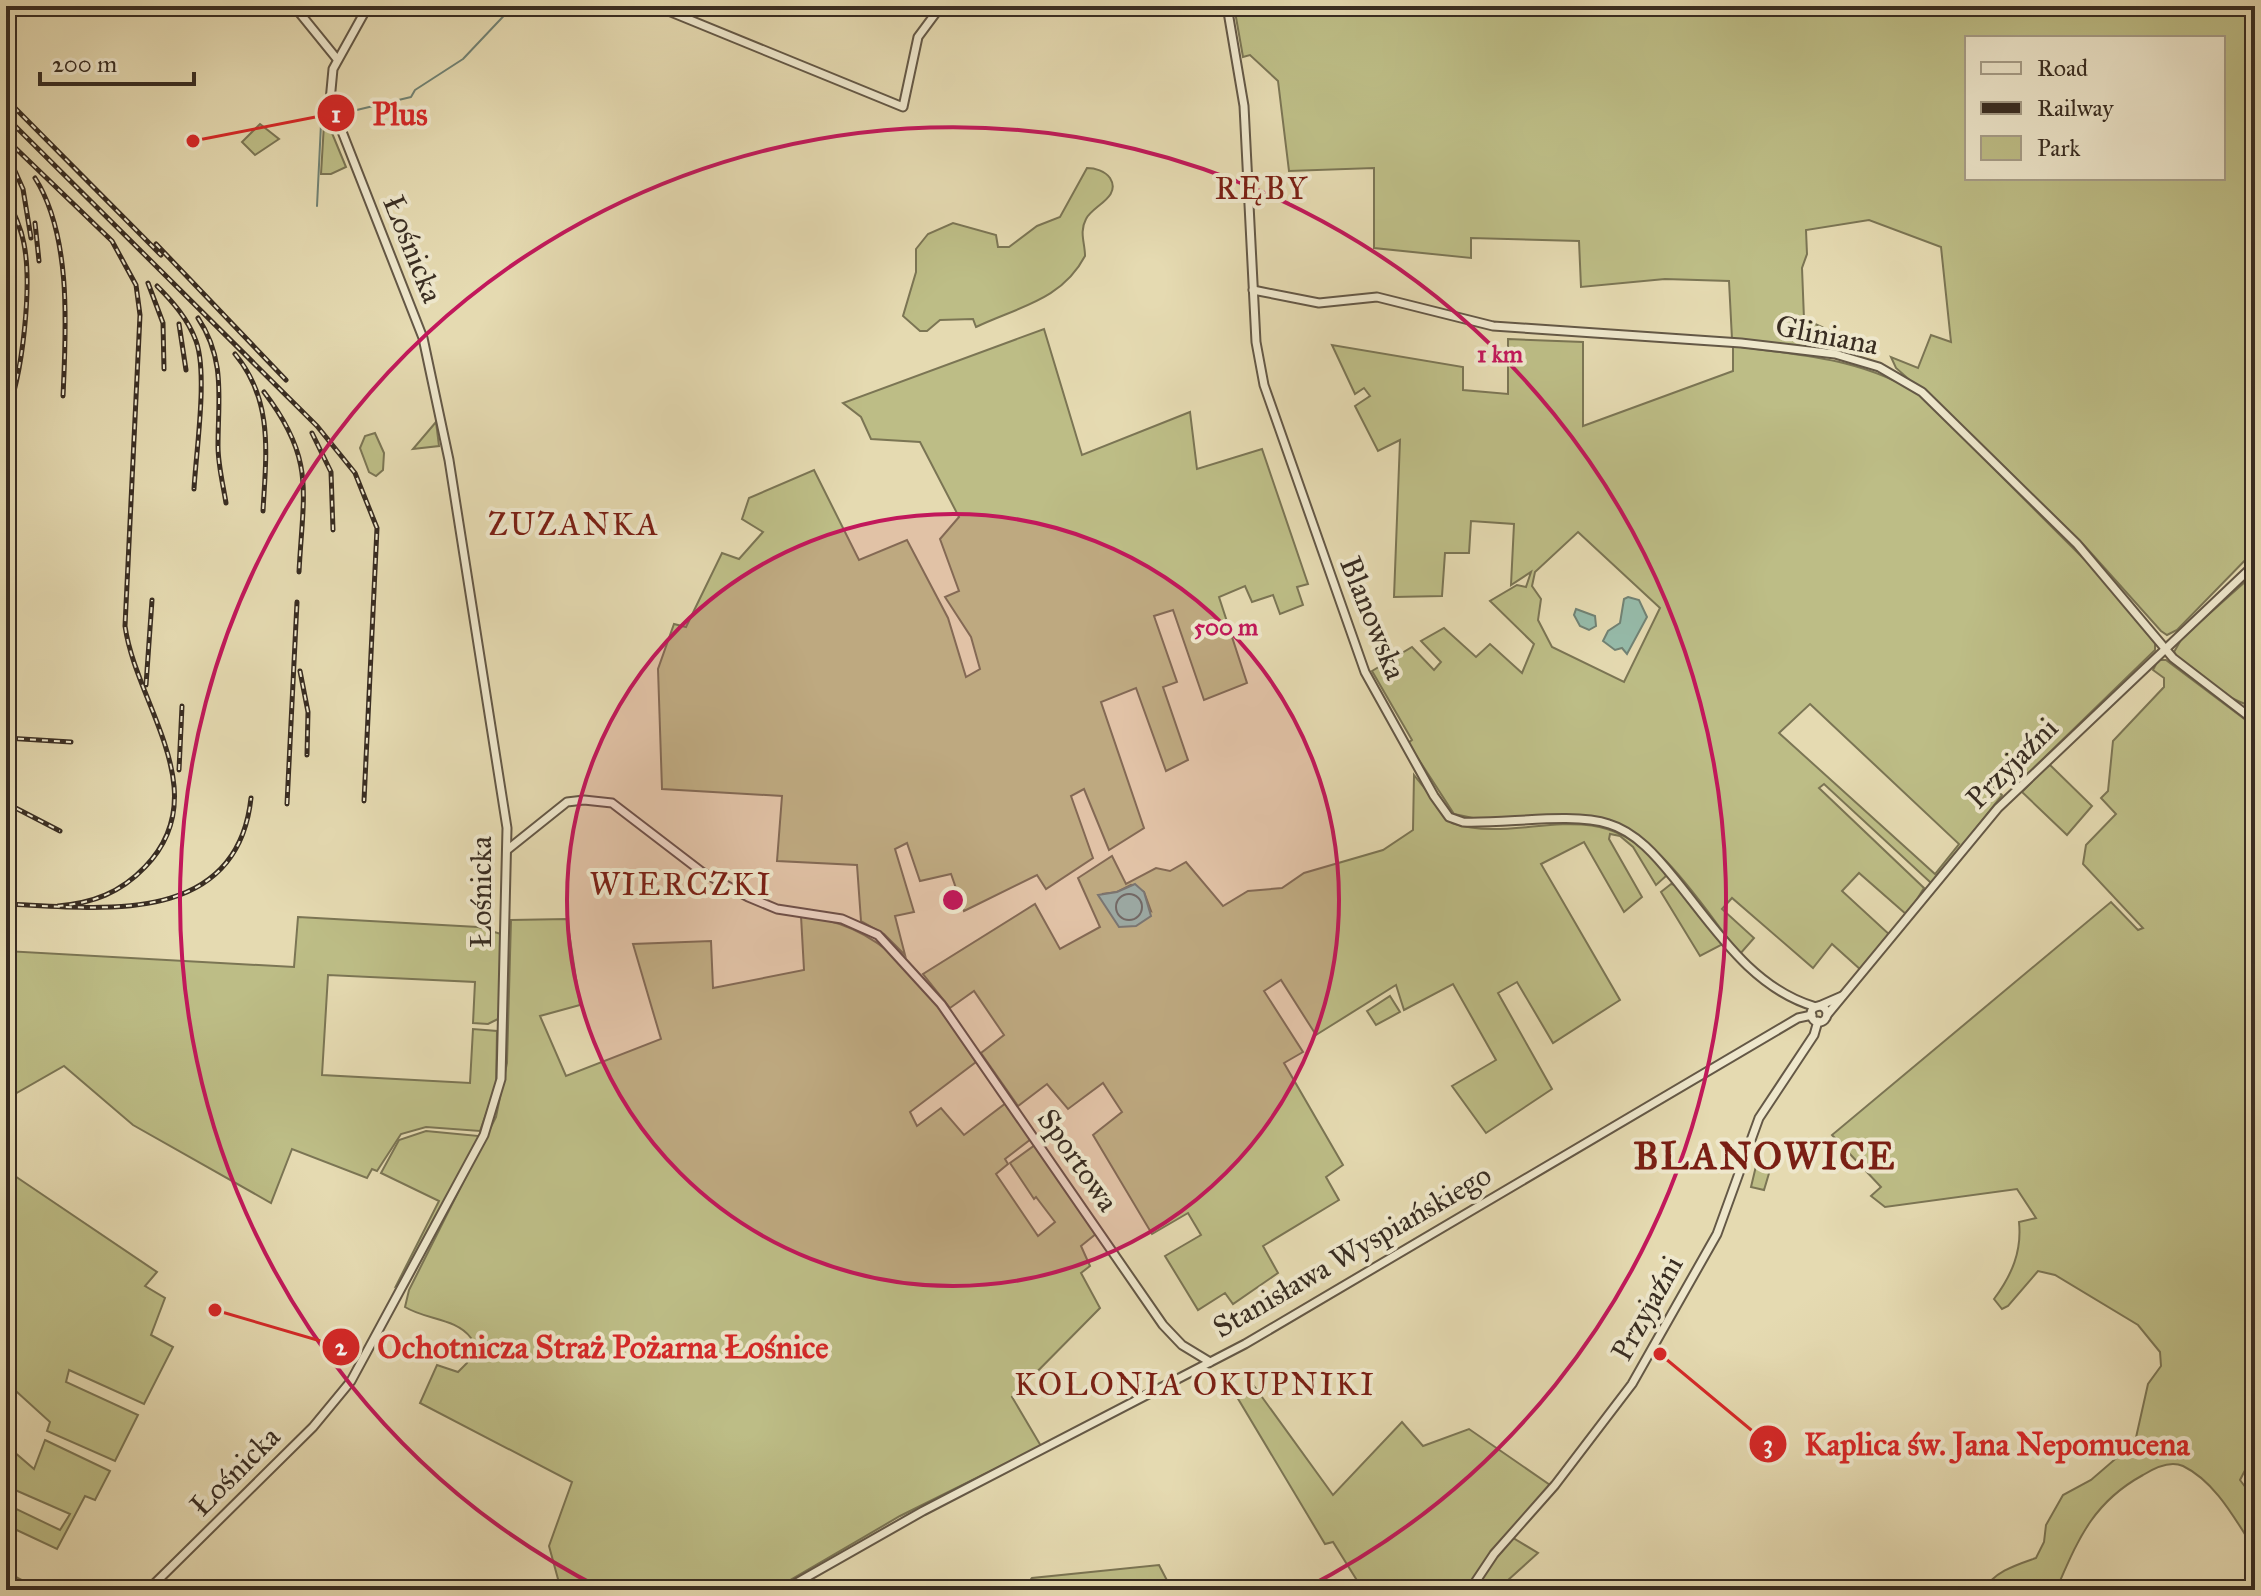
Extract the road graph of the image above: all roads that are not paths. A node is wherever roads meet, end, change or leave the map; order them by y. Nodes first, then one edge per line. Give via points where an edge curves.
1 (294, 6) edge
2 (368, 6) edge
3 (656, 6) edge
4 (941, 6) edge
5 (1227, 6) edge
6 (337, 59) junction
7 (1253, 290) junction
8 (2255, 564) edge
9 (2165, 647) junction
10 (2255, 721) edge
11 (507, 850) junction
12 (1842, 996) junction
13 (1799, 1001) junction
14 (1818, 1007) junction
15 (1827, 1015) junction
16 (1812, 1017) junction
17 (1210, 1362) junction
18 (148, 1590) edge
19 (784, 1590) edge
20 (1470, 1590) edge

1 - 6 street
2 - 6 street
3 - 4 street via 903,107 918,37
5 - 7 street, Blanowska via 1244,106
6 - 11 street, Łośnicka via 330,101 428,357 456,503
7 - 9 street, Gliniana via 1319,303 1377,297 1493,326 1741,343 1835,354 1879,367 1922,392 2001,468 2099,567
7 - 13 street, Blanowska via 1265,389 1352,639 1376,693 1444,811 1463,822 1613,825 1662,863 1759,978
8 - 9 street, Przyjaźni
9 - 10 street, Gliniana via 2194,677
9 - 12 street, Przyjaźni via 1993,813
11 - 17 street, Sportowa via 567,802 612,803 702,872 777,909 861,926 885,941 917,974 1155,1315 1182,1345
11 - 18 street, Łośnicka via 503,1051 497,1100 484,1135 380,1333 344,1390
12 - 14 street, Przyjaźni
12 - 15 street, Przyjaźni
13 - 14 street, Blanowska
13 - 16 street
14 - 15 street
14 - 16 street, Przyjaźni
15 - 16 street, Stanisława Wyspiańskiego
16 - 17 street, Stanisława Wyspiańskiego
16 - 20 street, Przyjaźni via 1814,1035 1759,1118 1717,1234 1632,1384
17 - 19 street, Stanisława Wyspiańskiego via 923,1511

